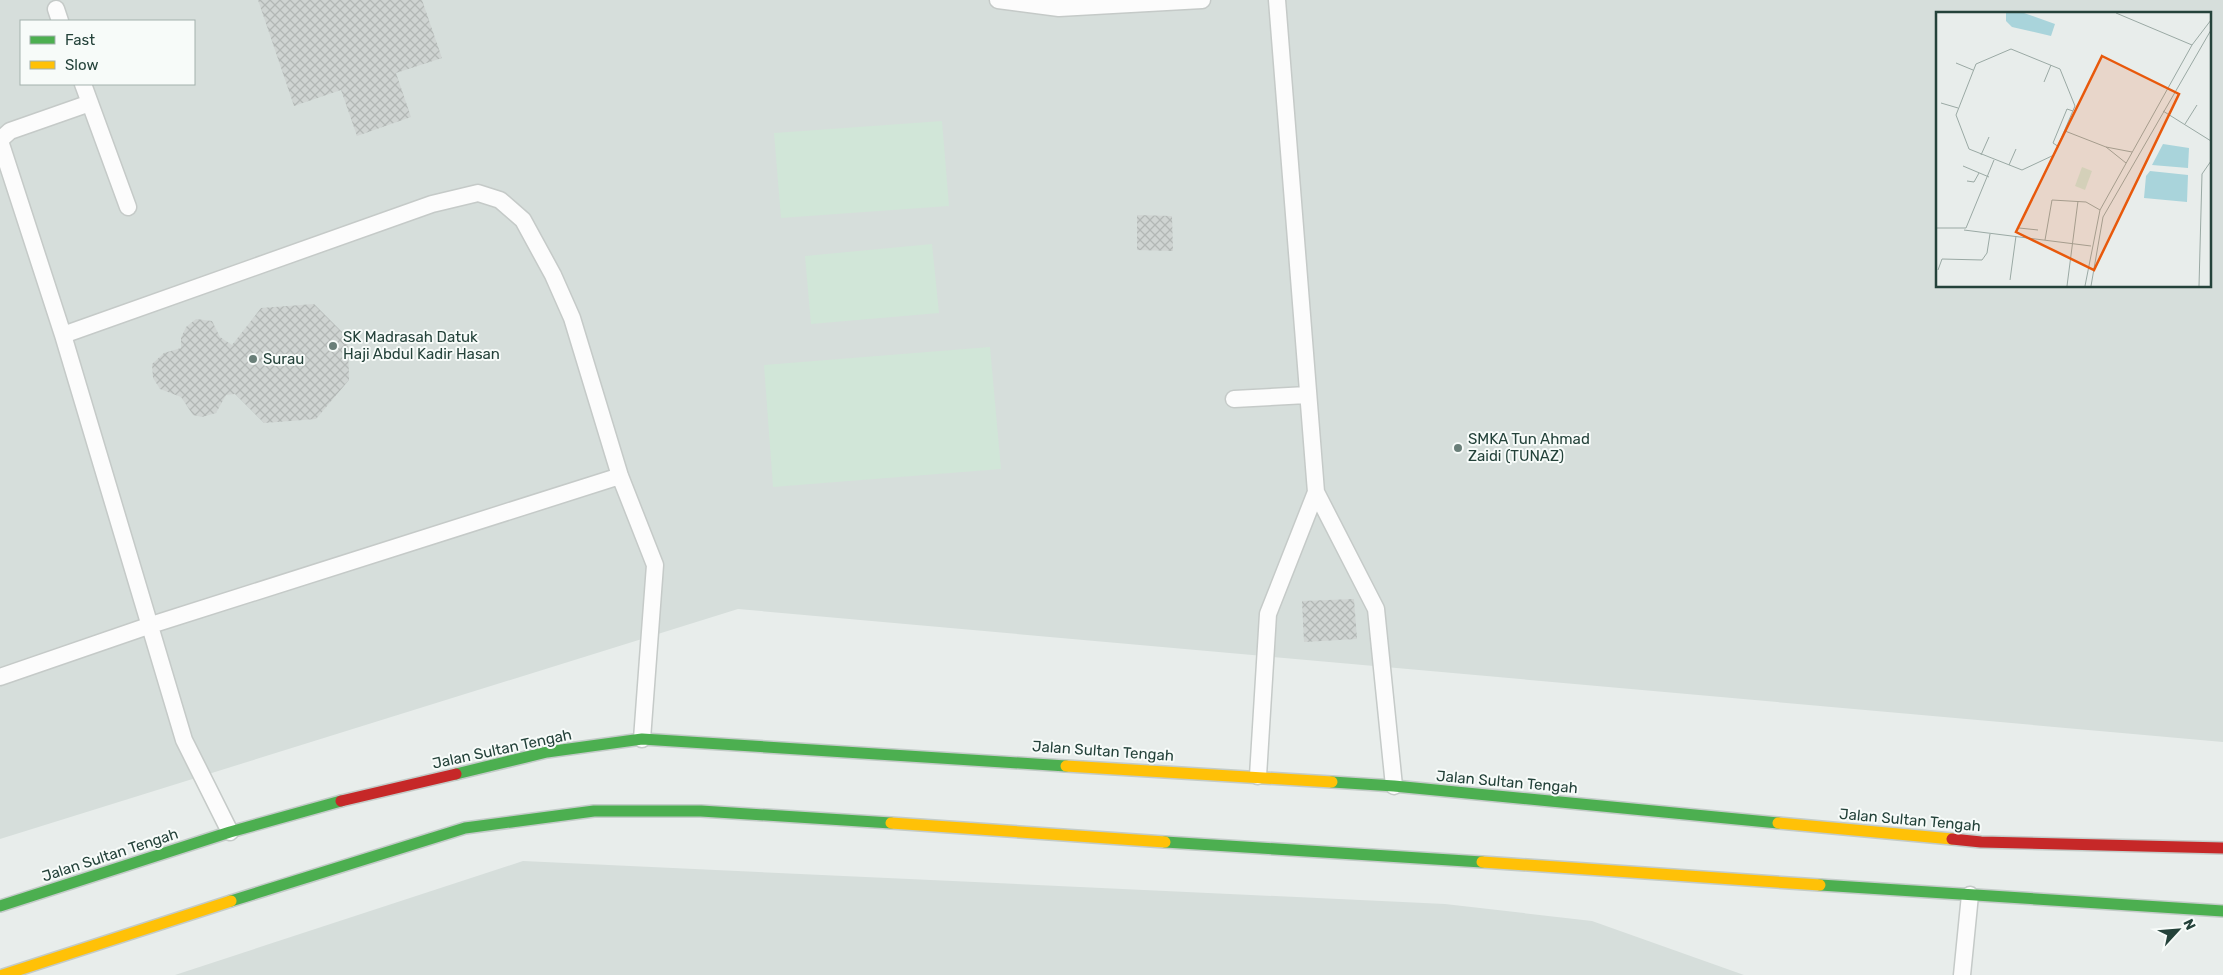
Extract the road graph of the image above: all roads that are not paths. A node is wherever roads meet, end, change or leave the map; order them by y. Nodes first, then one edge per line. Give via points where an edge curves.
1 (998, 0) edge
2 (1202, 0) edge
3 (1277, 0) edge
4 (1082, 3) edge
5 (83, 85) edge
6 (90, 103) junction
7 (0, 140) edge
8 (128, 207) dead end
9 (63, 336) junction
10 (1307, 395) junction
11 (1234, 399) dead end
12 (620, 476) junction
13 (1316, 492) junction
14 (151, 625) junction
15 (0, 677) edge
16 (642, 739) junction
17 (1258, 776) junction
18 (1394, 786) junction
19 (230, 832) junction
20 (2223, 848) edge
21 (1970, 895) junction
22 (0, 906) edge
23 (2223, 911) edge
24 (3, 975) edge
25 (1962, 975) edge

1 - 4 lane via 1059,8
2 - 4 lane
3 - 10 lane
5 - 6 lane
6 - 7 lane via 10,131
6 - 8 lane
7 - 9 lane
9 - 12 lane via 432,204 478,193 500,200 523,220 553,275 572,318
9 - 14 lane
10 - 11 lane
10 - 13 lane
12 - 14 lane
12 - 16 lane via 655,565
13 - 17 lane via 1268,614
13 - 18 lane via 1376,609
14 - 15 lane
14 - 19 lane via 184,740
16 - 17 main road, Jalan Sultan Tengah
16 - 19 main road, Jalan Sultan Tengah via 547,752 342,800
17 - 18 main road, Jalan Sultan Tengah
18 - 20 main road, Jalan Sultan Tengah via 1982,842
19 - 22 main road, Jalan Sultan Tengah
21 - 23 main road
21 - 24 main road via 700,811 594,811 465,828
21 - 25 lane

